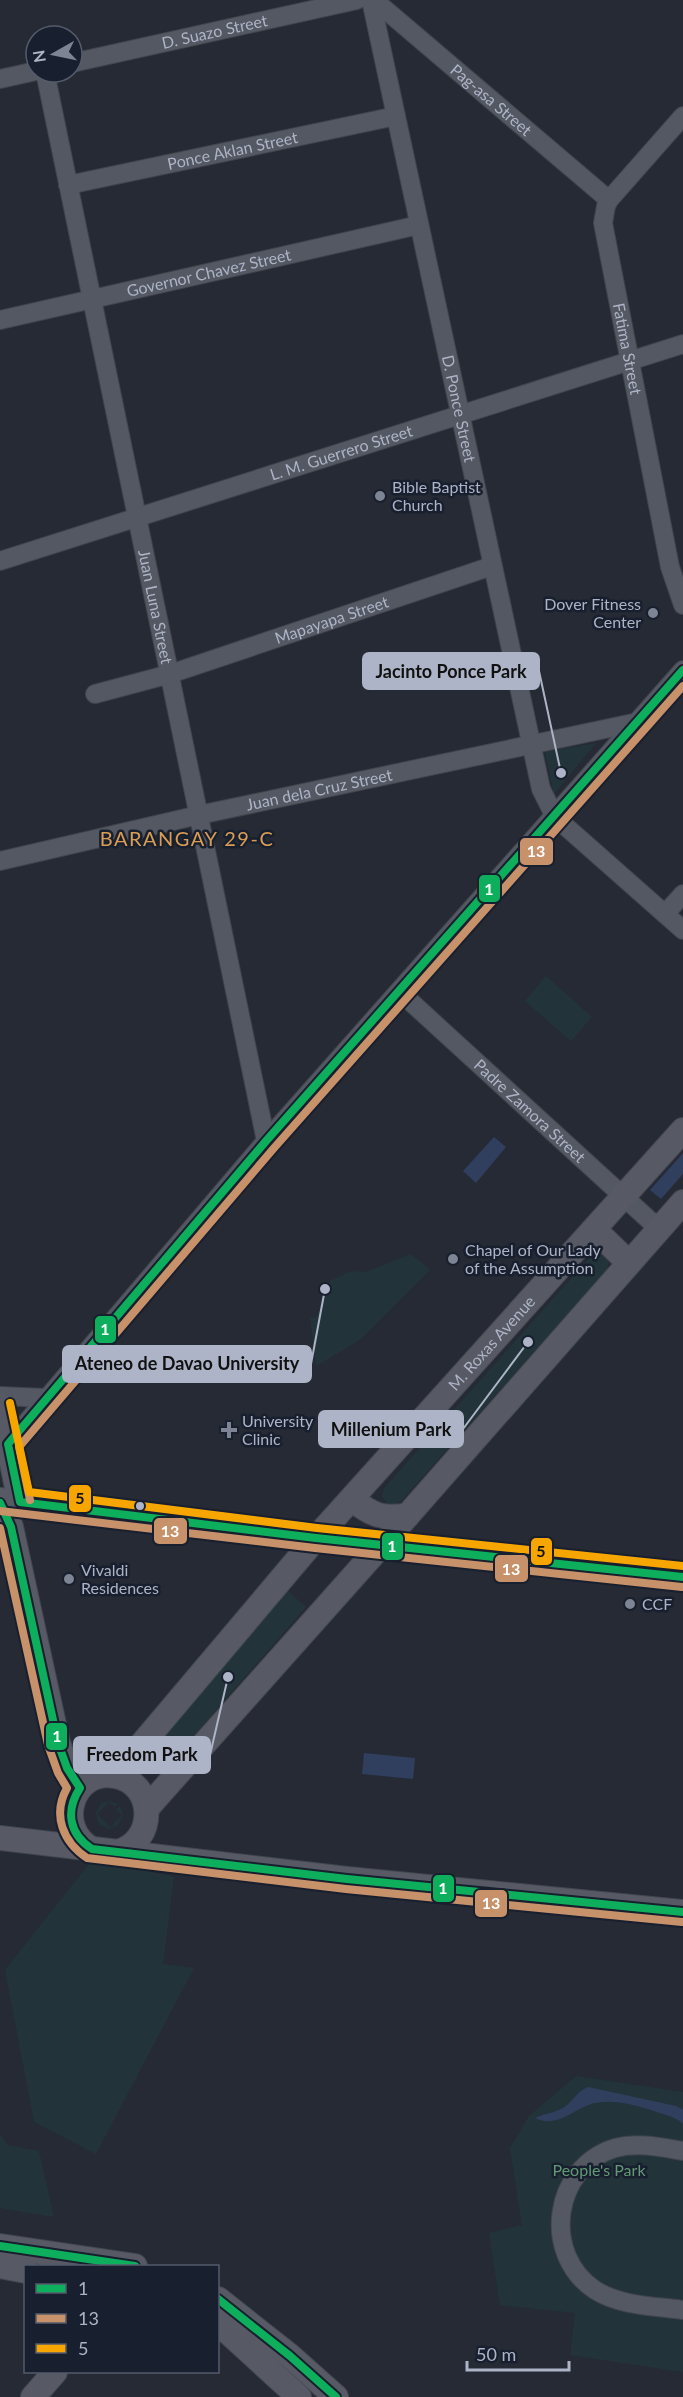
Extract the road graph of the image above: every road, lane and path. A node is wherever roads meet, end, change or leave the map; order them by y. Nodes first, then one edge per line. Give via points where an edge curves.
1 (357, 0) edge
2 (373, 0) edge
3 (84, 60) edge
4 (24, 74) edge
5 (0, 79) edge
6 (47, 84) edge
7 (396, 116) junction
8 (683, 116) edge
9 (68, 185) junction
10 (609, 200) junction
11 (419, 225) junction
12 (92, 298) junction
13 (0, 320) edge
14 (683, 344) edge
15 (630, 361) junction
16 (460, 416) junction
17 (137, 518) junction
18 (0, 561) edge
19 (492, 567) junction
20 (683, 605) edge
21 (683, 670) edge
22 (170, 674) junction
23 (95, 694) dead end
24 (638, 722) junction
25 (531, 744) junction
26 (199, 816) junction
27 (555, 817) junction
28 (0, 861) edge
29 (683, 894) edge
30 (665, 914) junction
31 (683, 930) edge
32 (400, 992) junction
33 (683, 1130) edge
34 (266, 1141) junction
35 (625, 1196) junction
36 (683, 1202) edge
37 (659, 1229) junction
38 (595, 1230) junction
39 (629, 1263) junction
40 (0, 1396) edge
41 (45, 1398) junction
42 (0, 1405) edge
43 (8, 1444) junction
44 (352, 1499) junction
45 (7, 1501) edge
46 (408, 1515) junction
47 (9, 1534) edge
48 (316, 1538) junction
49 (382, 1545) junction
50 (683, 1577) edge
51 (116, 1776) junction
52 (80, 1788) junction
53 (147, 1808) junction
54 (70, 1813) junction
55 (0, 1838) edge
56 (38, 1842) junction
57 (92, 1849) junction
58 (117, 1852) junction
59 (683, 1912) edge
60 (683, 2151) edge
61 (0, 2246) edge
62 (128, 2265) edge
63 (0, 2266) edge
64 (24, 2271) edge
65 (219, 2300) edge
66 (683, 2310) edge
67 (219, 2324) edge
68 (54, 2373) edge
69 (33, 2397) edge
70 (299, 2397) edge
71 (336, 2397) edge

1 - 3 street, D. Suazo Street
2 - 7 street, D. Ponce Street
2 - 10 street, Pag-asa Street
4 - 5 street
6 - 9 street, Juan Luna Street
7 - 9 street, Ponce Aklan Street
7 - 11 street, D. Ponce Street
8 - 10 street
9 - 12 street, Juan Luna Street
10 - 15 street, Fatima Street via 603,215 604,230
11 - 12 street, Governor Chavez Street
11 - 16 street, D. Ponce Street
12 - 13 street, Governor Chavez Street
12 - 17 street, Juan Luna Street
14 - 15 street, L. M. Guerrero Street
15 - 16 street, L. M. Guerrero Street
15 - 20 street, Fatima Street via 670,567
16 - 17 street, L. M. Guerrero Street
16 - 19 street, D. Ponce Street
17 - 18 street, L. M. Guerrero Street
17 - 22 street, Juan Luna Street
19 - 22 street, Mapayapa Street
19 - 25 street, D. Ponce Street
21 - 24 street
22 - 23 street, Mapayapa Street
22 - 26 street, Juan Luna Street
24 - 25 street, Juan dela Cruz Street
24 - 27 street
25 - 26 street, Juan dela Cruz Street
25 - 27 street, D. Ponce Street via 541,789
26 - 28 street, Juan dela Cruz Street
26 - 34 street, Juan Luna Street
27 - 30 street
27 - 32 street
29 - 30 street
30 - 31 street
32 - 34 street
32 - 35 street, Padre Zamora Street
33 - 35 main road, M. Roxas Avenue
34 - 41 street
35 - 37 street, Padre Zamora Street
35 - 38 main road, M. Roxas Avenue
36 - 37 main road
37 - 39 main road
38 - 39 main road
38 - 44 main road, M. Roxas Avenue
39 - 46 main road
40 - 41 street
41 - 43 street
42 - 43 main road
43 - 45 main road
44 - 46 main road via 378,1516
44 - 48 main road, M. Roxas Avenue
45 - 47 main road
45 - 48 main road
46 - 49 main road
47 - 52 main road via 58,1743
48 - 49 main road
48 - 51 main road, M. Roxas Avenue
49 - 50 main road
49 - 53 main road
51 - 52 main road via 96,1777
51 - 53 main road via 137,1787
52 - 54 main road
53 - 58 main road via 140,1838
54 - 56 main road
54 - 57 main road via 76,1834
55 - 56 main road
56 - 57 main road
57 - 58 main road
58 - 59 main road
60 - 66 street via 628,2145 600,2155 570,2185 560,2227 573,2269 594,2289 620,2301
61 - 62 main road
63 - 64 main road
65 - 71 main road
67 - 70 main road
68 - 69 main road

